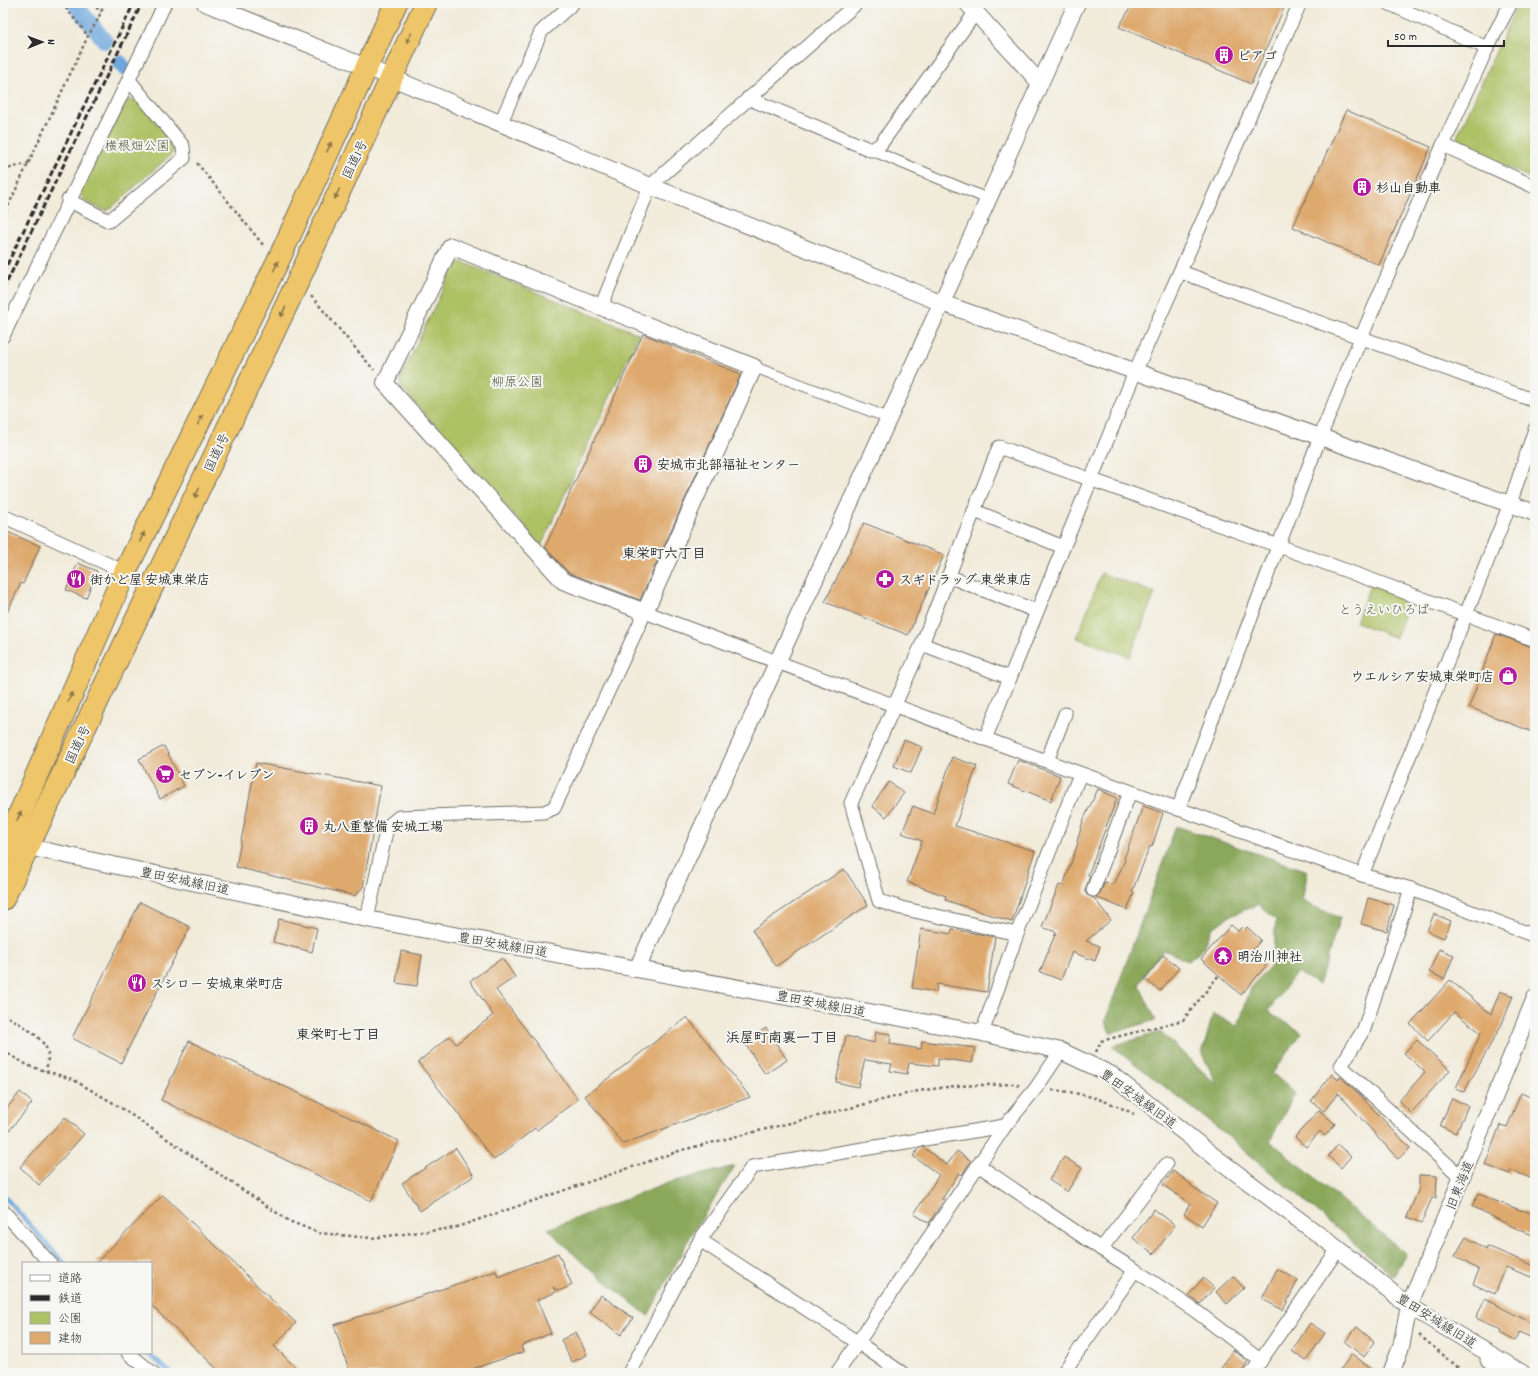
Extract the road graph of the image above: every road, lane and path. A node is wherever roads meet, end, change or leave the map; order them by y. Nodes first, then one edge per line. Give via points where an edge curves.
1 (62, 3) edge
2 (92, 3) edge
3 (105, 3) edge
4 (165, 3) edge
5 (205, 3) edge
6 (396, 3) edge
7 (426, 3) edge
8 (573, 3) edge
9 (857, 3) edge
10 (1077, 3) edge
11 (1300, 3) edge
12 (1388, 3) edge
13 (1511, 3) edge
14 (1404, 6) edge
15 (971, 8) edge
16 (100, 12) junction
17 (88, 36) junction
18 (1487, 48) junction
19 (366, 67) junction
20 (391, 78) junction
21 (129, 80) junction
22 (1040, 83) junction
23 (748, 98) junction
24 (500, 124) junction
25 (1443, 145) junction
26 (183, 146) junction
27 (871, 150) junction
28 (29, 164) junction
29 (3, 170) edge
30 (650, 186) junction
31 (1535, 187) edge
32 (988, 199) junction
33 (68, 200) junction
34 (3, 217) edge
35 (277, 263) junction
36 (1181, 272) junction
37 (298, 281) junction
38 (942, 302) junction
39 (601, 307) junction
40 (3, 336) edge
41 (1361, 338) junction
42 (754, 367) junction
43 (1135, 372) junction
44 (385, 383) junction
45 (1535, 401) edge
46 (889, 418) junction
47 (1535, 429) edge
48 (1320, 437) junction
49 (1091, 479) junction
50 (1510, 504) junction
51 (975, 511) junction
52 (1535, 513) edge
53 (3, 516) edge
54 (1279, 546) junction
55 (1063, 547) junction
56 (125, 572) junction
57 (948, 576) junction
58 (1036, 611) junction
59 (645, 612) junction
60 (1467, 615) junction
61 (1535, 640) edge
62 (922, 644) junction
63 (778, 663) junction
64 (1010, 678) junction
65 (894, 705) junction
66 (1065, 714) dead end
67 (985, 739) junction
68 (1047, 762) junction
69 (1080, 774) junction
70 (1130, 792) junction
71 (1178, 809) junction
72 (28, 847) junction
73 (3, 852) edge
74 (1362, 875) junction
75 (1410, 889) junction
76 (1093, 890) dead end
77 (3, 899) edge
78 (367, 919) junction
79 (1017, 934) junction
80 (1535, 936) edge
81 (637, 969) junction
82 (1218, 975) dead end
83 (1535, 998) edge
84 (3, 1014) edge
85 (982, 1034) junction
86 (1061, 1051) junction
87 (1090, 1064) junction
88 (46, 1071) dead end
89 (1005, 1126) junction
90 (978, 1165) junction
91 (1166, 1165) dead end
92 (1462, 1178) junction
93 (3, 1212) edge
94 (700, 1240) junction
95 (1338, 1249) junction
96 (1101, 1250) junction
97 (49, 1262) edge
98 (1135, 1270) junction
99 (1409, 1306) junction
100 (857, 1342) junction
101 (129, 1354) edge
102 (1260, 1361) junction
103 (153, 1373) edge
104 (629, 1373) edge
105 (837, 1373) edge
106 (902, 1373) edge
107 (1063, 1373) edge
108 (1252, 1373) edge
109 (1392, 1373) edge
110 (1506, 1373) edge
111 (1522, 1373) edge

1 - 17 path
2 - 16 path
3 - 16 path
4 - 21 street
5 - 19 street
6 - 19 highway, 国道1号
7 -> 20 highway, 国道1号
8 - 24 street via 541,32
9 - 23 street
10 - 22 street
11 - 36 street
12 - 14 street
13 - 18 street
14 - 18 street
15 - 22 street
15 - 27 street via 880,145
16 - 17 path
17 - 28 path
18 - 25 street
19 - 20 street
35 -> 19 highway, 国道1号
20 - 24 street
20 -> 37 highway, 国道1号
21 - 26 street
21 - 33 street
22 - 32 street
23 - 27 street
23 - 30 street
24 - 30 street
25 - 31 street
25 - 41 street
26 - 33 street via 184,158 109,221
26 - 35 path
27 - 32 street
28 - 29 path
28 - 34 path
30 - 38 street
30 - 39 street
32 - 38 street
33 - 40 street
56 -> 35 highway, 国道1号
36 - 41 street
36 - 43 street
37 - 44 path
37 -> 72 highway, 国道1号
38 - 43 street
38 - 46 street
39 - 42 street
39 - 44 street via 451,246
41 - 45 street
41 - 48 street
42 - 46 street
42 - 59 street
43 - 48 street
43 - 49 street
44 - 59 street via 562,582
46 - 63 street
47 - 50 street
48 - 50 street
48 - 54 street
49 - 51 street via 999,447
49 - 54 street
49 - 55 street
50 - 52 street
50 - 60 street
51 - 55 street
51 - 57 street
53 - 56 street
54 - 60 street
54 - 71 street
55 - 58 street
73 -> 56 highway, 国道1号
57 - 58 street
57 - 62 street
58 - 64 street
59 - 63 street
59 - 78 street via 554,808 544,812 399,817 387,827
60 - 61 street
60 - 74 street
62 - 64 street
62 - 65 street
63 - 65 street
63 - 81 street
64 - 67 street
65 - 67 street
65 - 79 street via 851,804 879,901
66 - 68 street
67 - 68 street
68 - 69 street
69 - 70 street
69 - 79 street
70 - 71 street
70 - 76 street
71 - 74 street
72 - 77 highway, 国道1号
72 - 78 street, 豊田安城線旧道
74 - 75 street
75 - 80 street
75 - 92 street via 1364,1029 1341,1066
78 - 81 street, 豊田安城線旧道
79 - 85 street
81 - 85 street, 豊田安城線旧道
82 - 87 path via 1182,1020 1101,1041
83 - 92 street, 旧東海道
84 - 88 path via 40,1040 48,1054
85 - 86 street, 豊田安城線旧道
86 - 87 street, 豊田安城線旧道
86 - 89 street via 1036,1088
87 - 95 street, 豊田安城線旧道 via 1112,1075
89 - 90 street
89 - 94 street via 752,1168
90 - 96 street
90 - 100 street
91 - 96 street
92 - 99 street, 旧東海道
93 - 97 street
94 - 100 street
94 - 104 street
95 - 99 street, 豊田安城線旧道
95 - 102 street
96 - 98 street
98 - 102 street via 1197,1312
98 - 107 street
99 - 109 street, 旧東海道 via 1401,1347
99 - 110 street
99 - 111 street, 豊田安城線旧道
100 - 105 street
100 - 106 street
101 - 103 street
102 - 108 street

